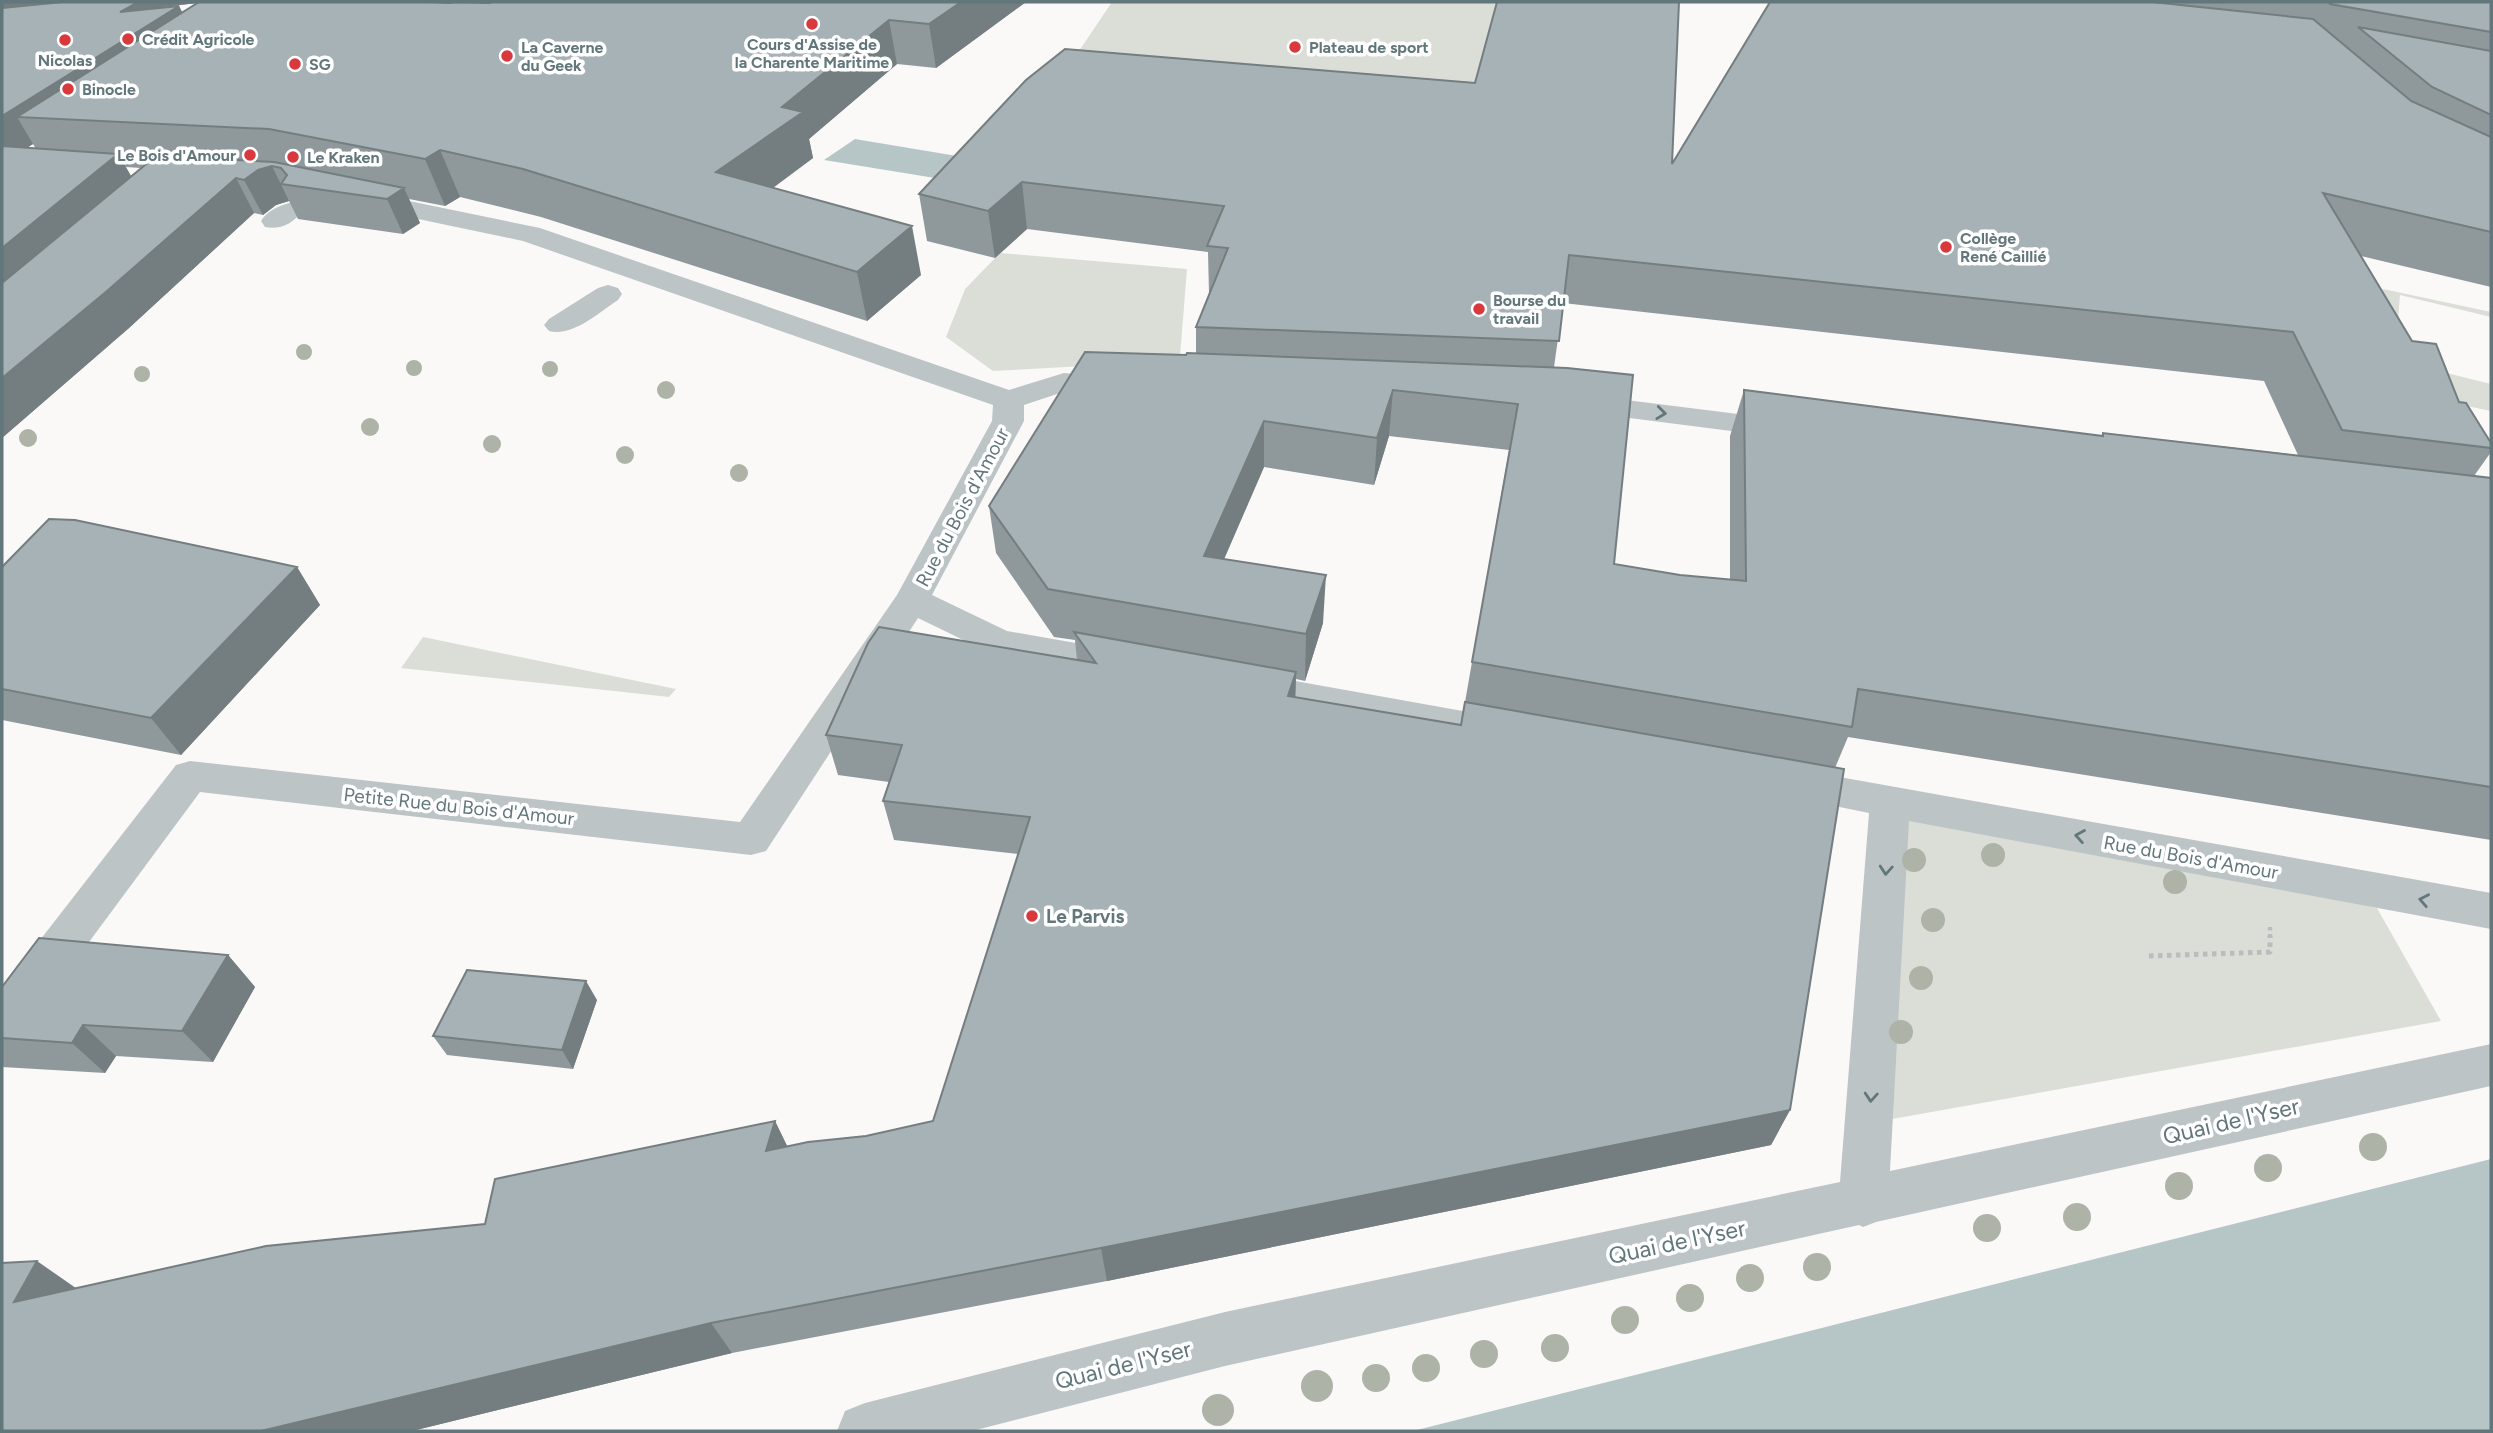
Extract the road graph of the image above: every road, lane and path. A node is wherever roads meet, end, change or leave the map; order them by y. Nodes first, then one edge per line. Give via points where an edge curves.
1 (297, 200) edge
2 (627, 282) junction
3 (559, 325) dead end
4 (1147, 386) edge
5 (1009, 400) junction
6 (1551, 402) edge
7 (1814, 432) edge
8 (912, 600) junction
9 (1150, 669) edge
10 (1219, 681) edge
11 (1548, 740) edge
12 (1753, 777) edge
13 (1891, 802) junction
14 (2270, 871) junction
15 (2491, 911) edge
16 (2149, 956) dead end
17 (2, 1024) edge
18 (2491, 1065) edge
19 (1863, 1203) junction
20 (865, 1431) edge

1 - 2 street, Rue du Bois d'Amour via 530,234
2 - 3 street
2 - 5 street, Rue du Bois d'Amour
4 - 5 street via 1064,382
5 - 8 street, Rue du Bois d'Amour via 1008,421
6 -> 7 street
8 - 9 street, Rue du Bois d'Amour via 999,642
8 - 17 street, Petite Rue du Bois d'Amour via 751,839 190,776
10 - 11 street
12 - 13 street, Rue du Bois d'Amour
14 -> 13 street, Rue du Bois d'Amour
13 -> 19 street
15 -> 14 street, Rue du Bois d'Amour
14 - 16 path via 2270,952
18 - 19 street, Quai de l'Yser
19 - 20 street, Quai de l'Yser via 1225,1339

